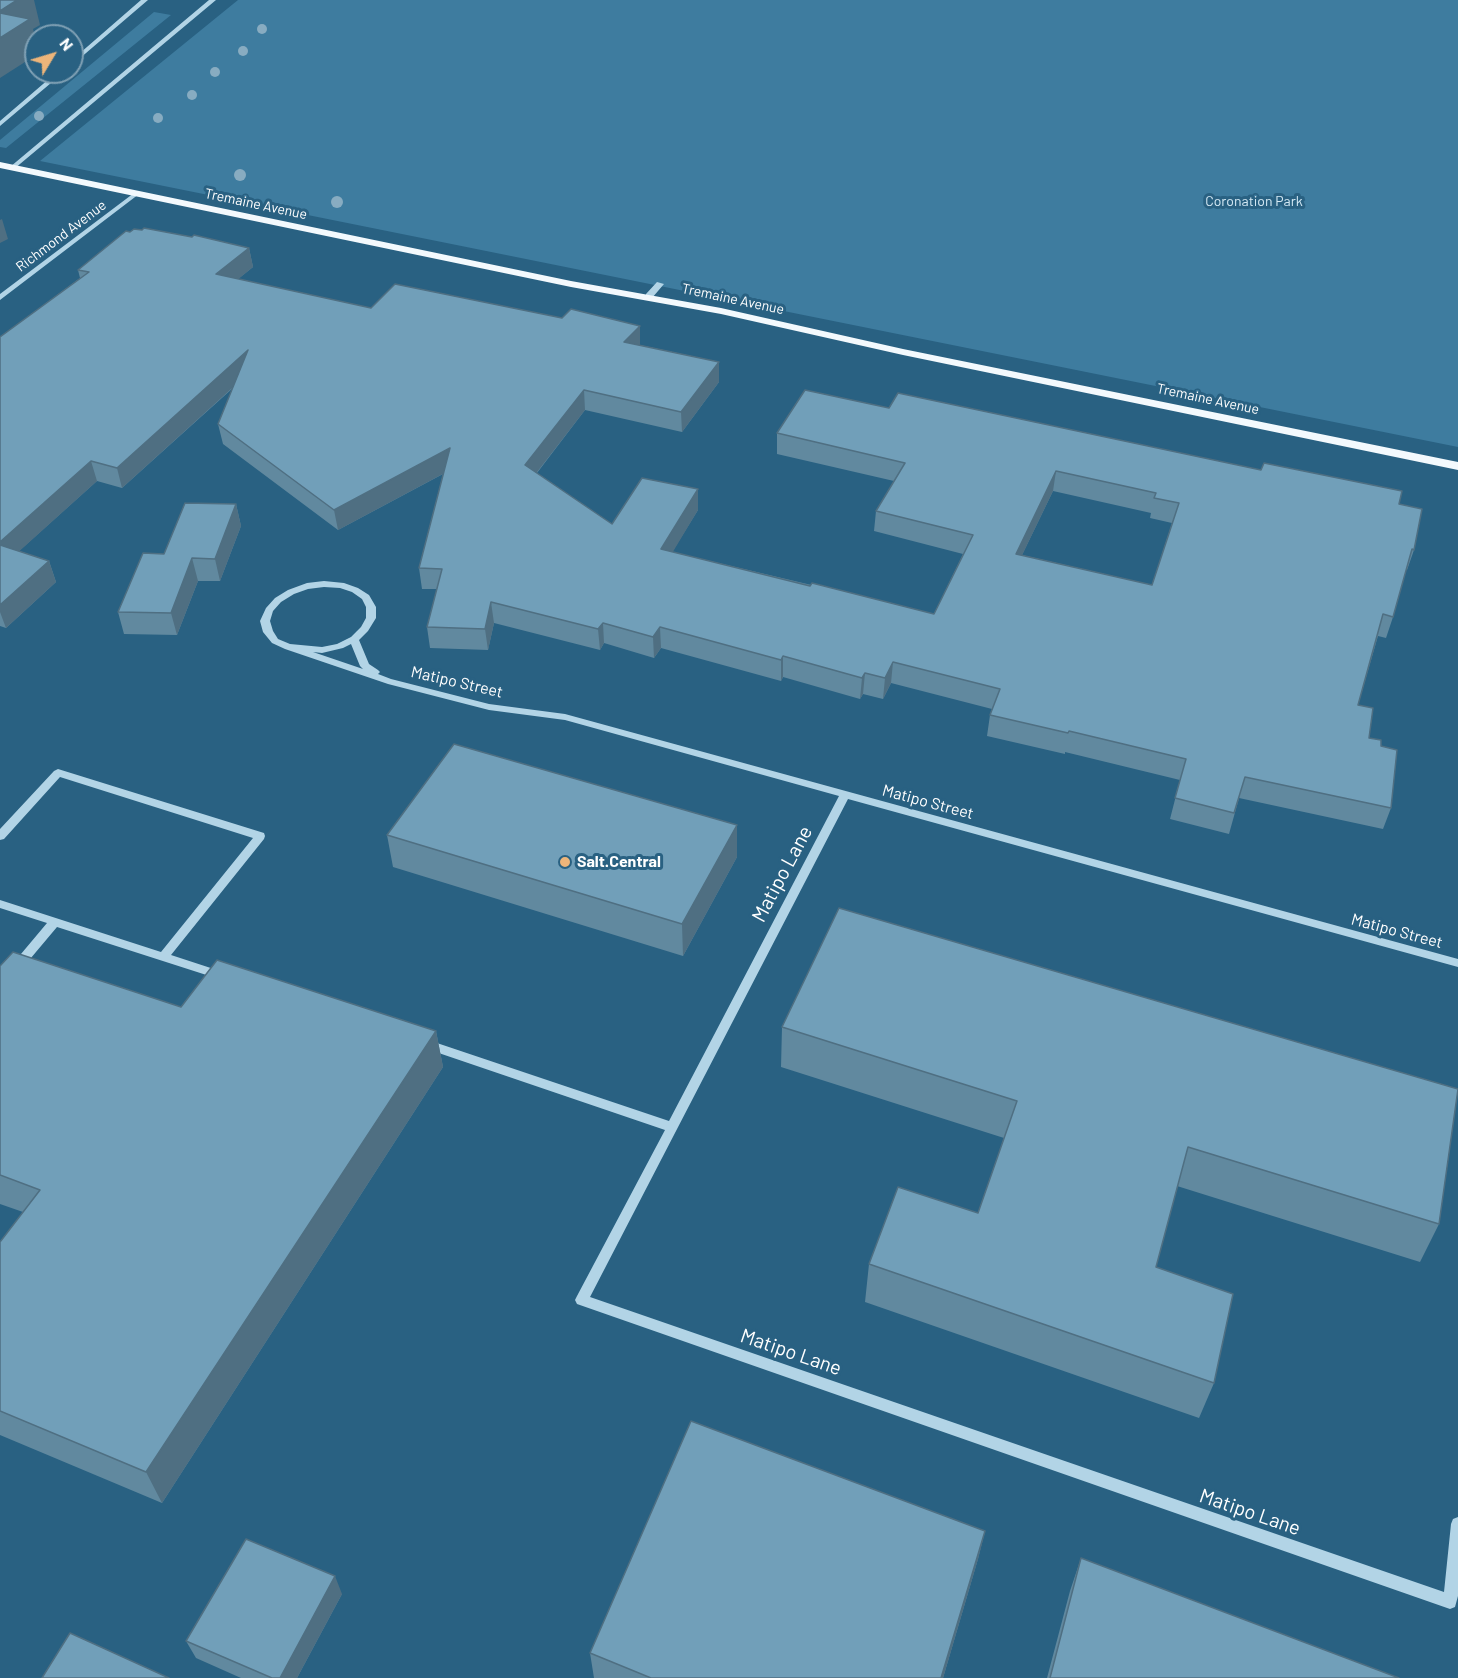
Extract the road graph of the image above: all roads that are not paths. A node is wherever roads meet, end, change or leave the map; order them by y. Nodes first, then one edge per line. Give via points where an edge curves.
1 (145, 0) edge
2 (213, 0) edge
3 (84, 53) edge
4 (47, 84) edge
5 (0, 124) edge
6 (6, 166) edge
7 (136, 194) junction
8 (660, 285) dead end
9 (649, 296) junction
10 (0, 298) edge
11 (1458, 466) edge
12 (354, 639) junction
13 (288, 647) junction
14 (388, 681) junction
15 (846, 795) junction
16 (0, 836) edge
17 (0, 904) edge
18 (55, 921) junction
19 (163, 957) junction
20 (1458, 963) edge
21 (234, 980) edge
22 (0, 987) edge
23 (414, 1040) edge
24 (672, 1127) junction
25 (1458, 1524) edge

1 - 3 street
2 - 6 street
4 - 5 street
6 - 7 main road, Tremaine Avenue
7 - 9 main road, Tremaine Avenue via 560,282
7 - 10 street, Richmond Avenue
8 - 9 street
9 - 11 main road, Tremaine Avenue
12 - 13 street via 322,650
12 - 13 street, Matipo Street via 371,618 366,597 341,585 307,586 278,600 269,610 268,632
12 - 14 street, Matipo Street via 365,666
13 - 14 street, Matipo Street
14 - 15 street, Matipo Street via 489,707 565,717
15 - 20 street, Matipo Street
15 - 24 street, Matipo Lane
16 - 19 street via 58,773 260,836
17 - 18 street
18 - 19 street
18 - 22 street
19 - 21 street
23 - 24 street
24 - 25 street, Matipo Lane via 582,1300 1450,1602

